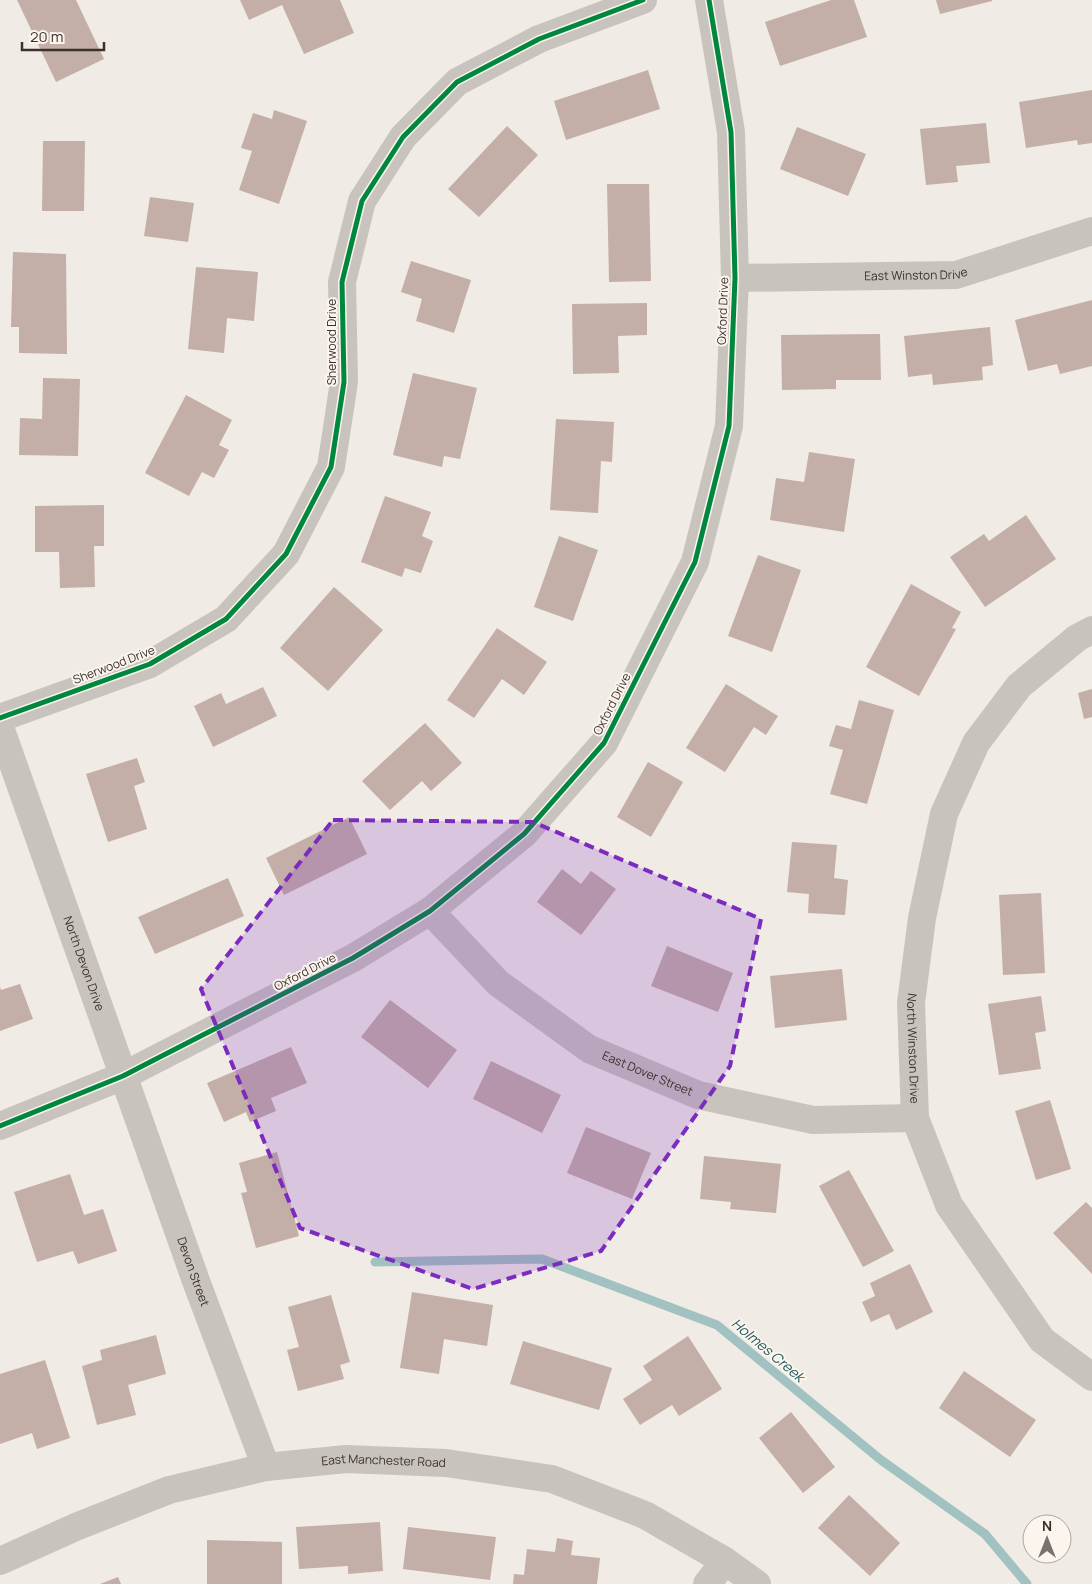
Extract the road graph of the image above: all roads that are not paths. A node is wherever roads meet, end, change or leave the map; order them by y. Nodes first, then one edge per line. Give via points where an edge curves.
1 (643, 0) edge
2 (709, 0) edge
3 (1092, 231) edge
4 (735, 278) junction
5 (1092, 630) edge
6 (0, 718) edge
7 (0, 727) edge
8 (430, 911) junction
9 (123, 1076) junction
10 (915, 1118) junction
11 (0, 1126) edge
12 (1092, 1377) edge
13 (266, 1466) junction
14 (0, 1561) edge
15 (725, 1561) junction
16 (707, 1584) edge
17 (757, 1584) edge

1 - 6 street, Sherwood Drive via 539,39 458,82 403,137 362,200 342,282 344,382 331,467 286,554 226,619 150,664
2 - 4 street, Oxford Drive via 731,132
3 - 4 street, East Winston Drive via 956,275
4 - 8 street, Oxford Drive via 729,426 695,562 604,744 524,834
5 - 10 street, North Winston Drive via 1077,638 1019,686 976,744 944,814 922,918 911,1003
7 - 9 street, North Devon Drive
8 - 9 street, Oxford Drive via 353,958
8 - 10 street, East Dover Street via 498,983 589,1049 670,1084 698,1095 813,1120
9 - 11 street, Oxford Drive
9 - 13 street, Devon Street
10 - 12 street, North Winston Drive via 949,1205 1042,1340
13 - 14 street, East Manchester Road via 169,1490
13 - 15 street, East Manchester Road via 346,1459 446,1463 552,1479 645,1515
15 - 16 street
15 - 17 street, East Manchester Road

